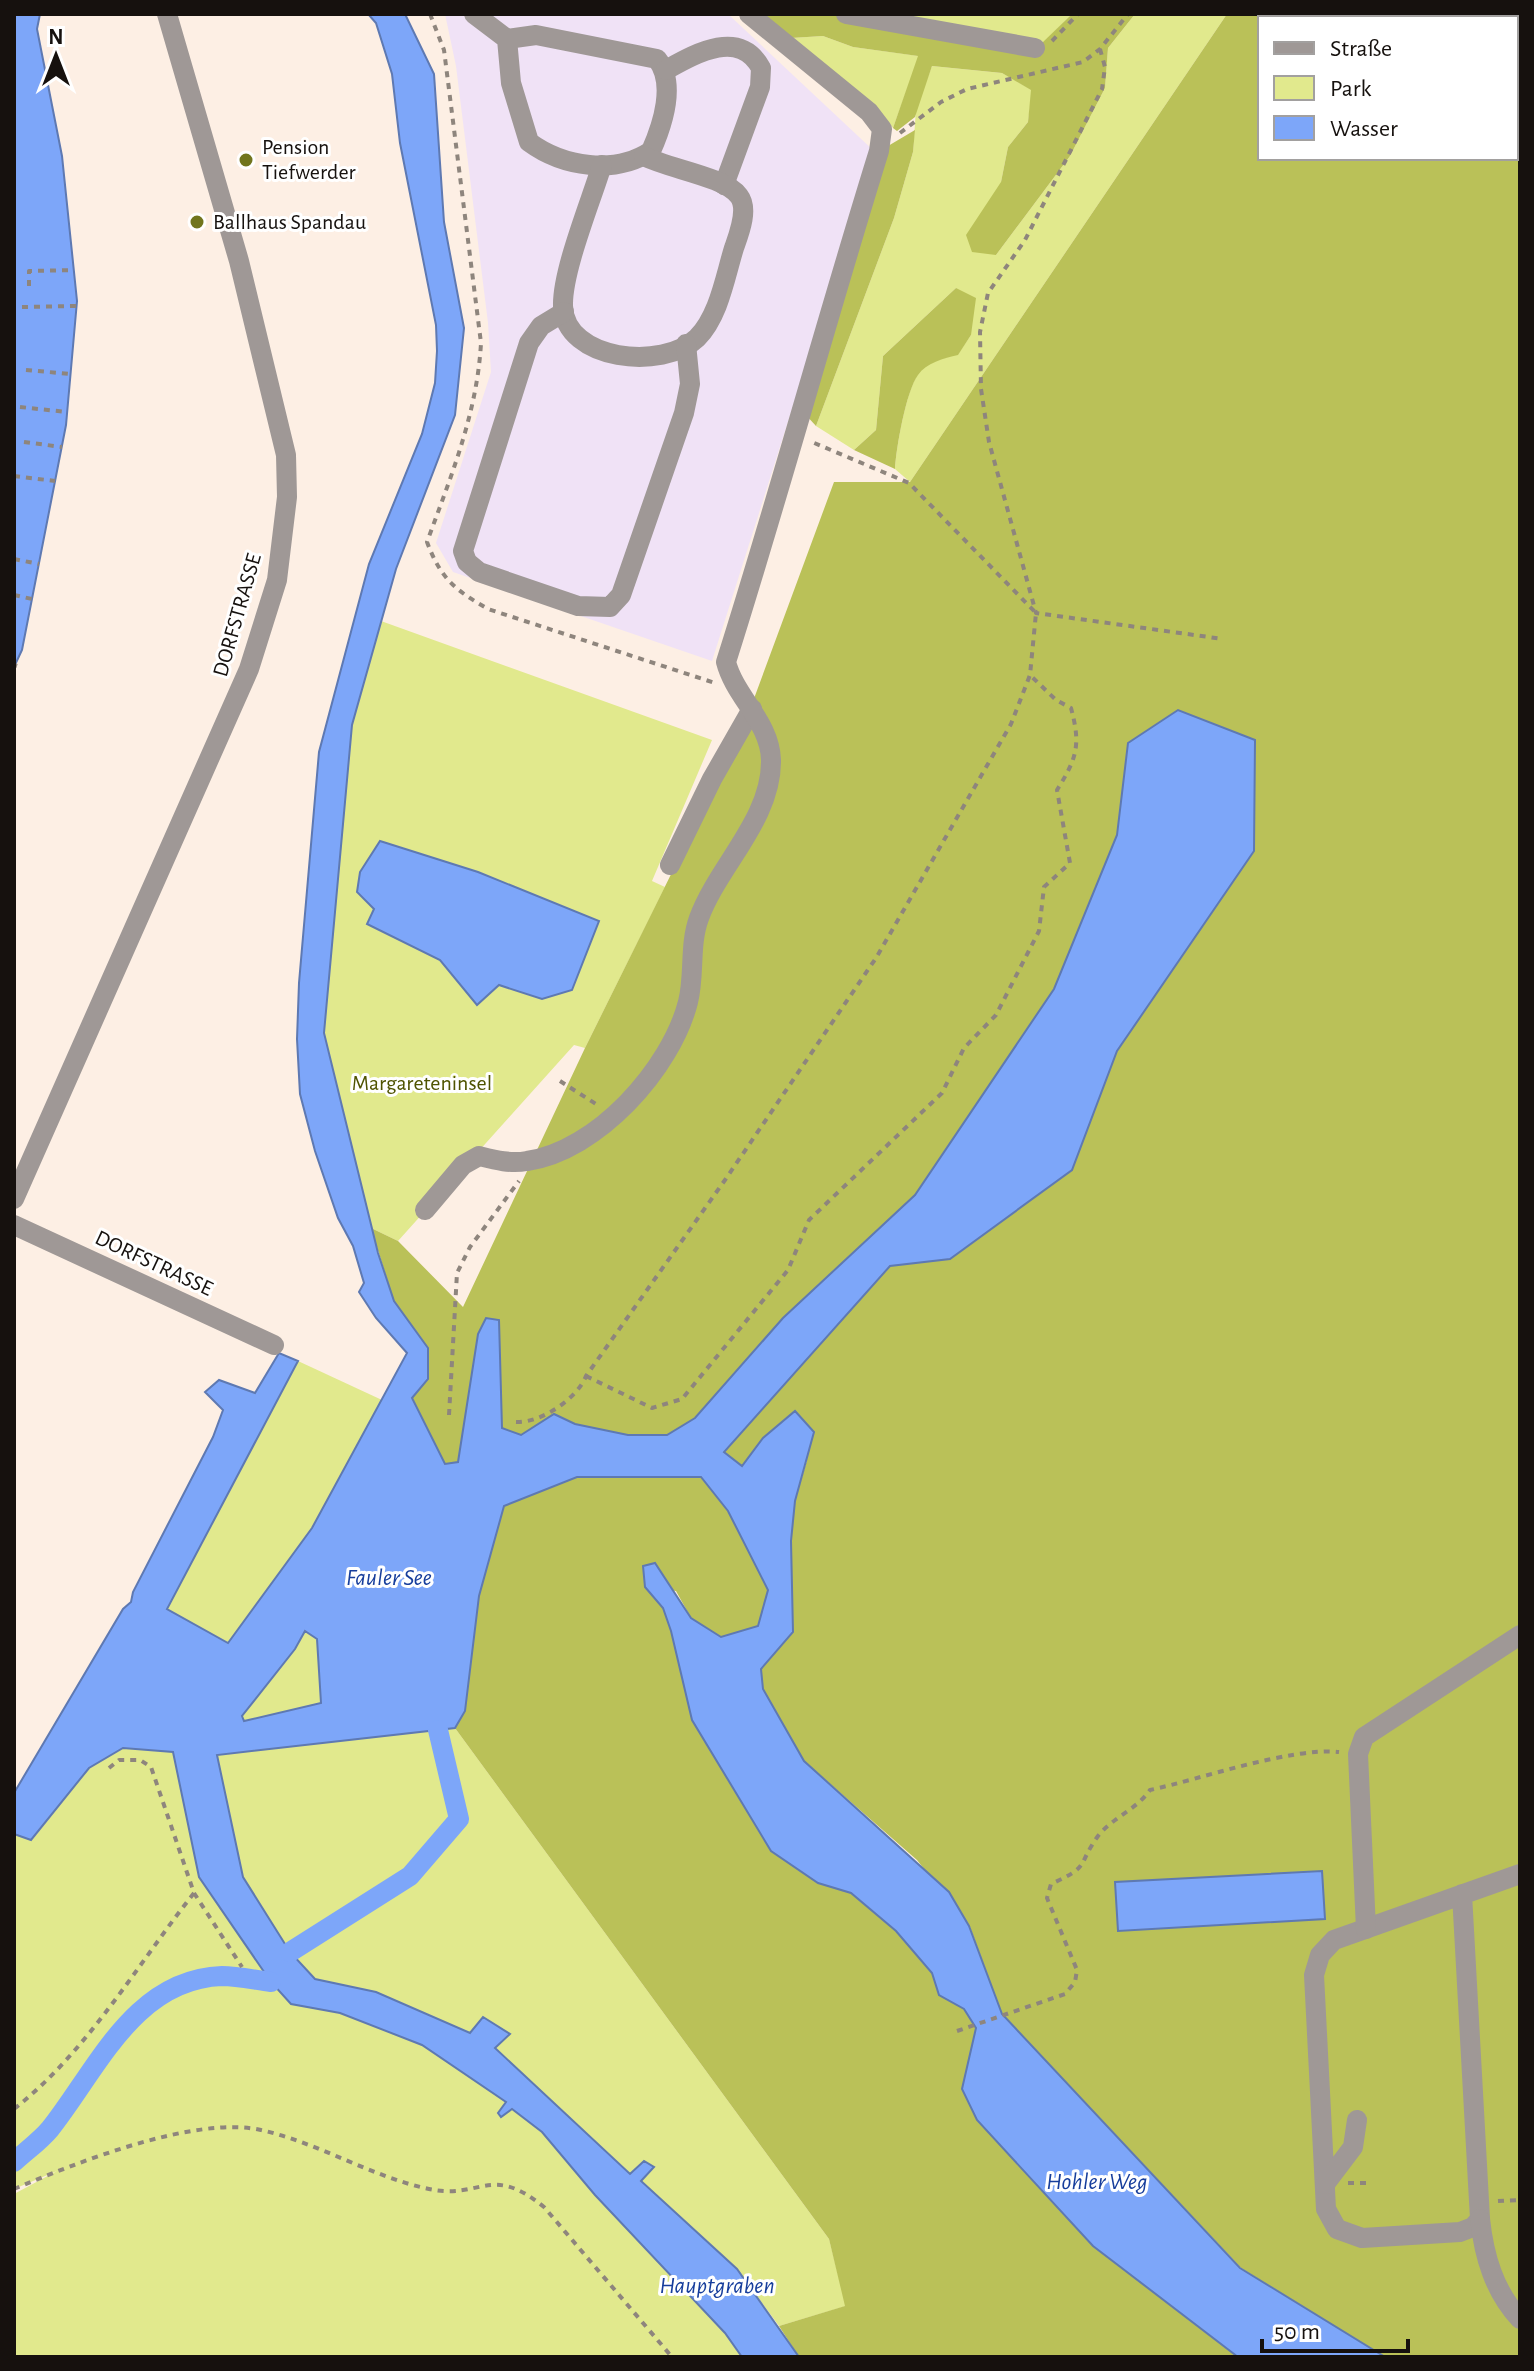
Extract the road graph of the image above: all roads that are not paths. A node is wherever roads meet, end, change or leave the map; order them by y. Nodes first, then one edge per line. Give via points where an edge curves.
1 (167, 14) edge
2 (474, 14) edge
3 (749, 14) edge
4 (846, 14) edge
5 (507, 39) junction
6 (1035, 48) road end
7 (666, 70) junction
8 (644, 156) junction
9 (602, 165) junction
10 (724, 185) junction
11 (564, 312) junction
12 (686, 344) junction
13 (752, 709) junction
14 (670, 865) dead end
15 (14, 1199) edge
16 (425, 1210) dead end
17 (14, 1225) edge
18 (274, 1345) dead end
19 (1520, 1635) edge
20 (1520, 1874) edge
21 (1462, 1894) junction
22 (1366, 1929) junction
23 (1357, 2120) dead end
24 (1325, 2184) junction
25 (1480, 2219) junction
26 (1520, 2319) edge

1 - 15 street, DORFSTRASSE via 239,261 286,455 277,580 237,698
2 - 5 street
3 - 13 street via 869,112 882,129 803,397 792,453 726,662
4 - 6 street
5 - 7 street via 536,35 641,53 657,59
5 - 9 street via 511,83 529,142 572,162
7 - 8 street via 657,139
7 - 10 street via 715,46 747,52 761,68 760,87
8 - 9 street via 617,166
8 - 10 street
9 - 11 street via 568,276
10 - 12 street via 743,202 737,240 705,329
11 - 12 street via 571,334 622,355 649,356
11 - 12 street via 541,326 529,343 463,551 479,572 578,606 610,607 621,595 684,413 690,384
13 - 14 street
13 - 16 street via 771,759 767,784 751,826 699,918 688,1003 655,1070 615,1115 570,1145 534,1159 502,1162 479,1156 463,1165
17 - 18 street, DORFSTRASSE
19 - 22 street via 1364,1737 1358,1754
20 - 21 street
21 - 22 street
21 - 25 street
22 - 24 street via 1334,1940 1320,1955 1314,1975
23 - 24 street via 1353,2147
24 - 25 street via 1326,2209 1337,2229 1362,2238 1460,2232
25 - 26 street via 1495,2282

